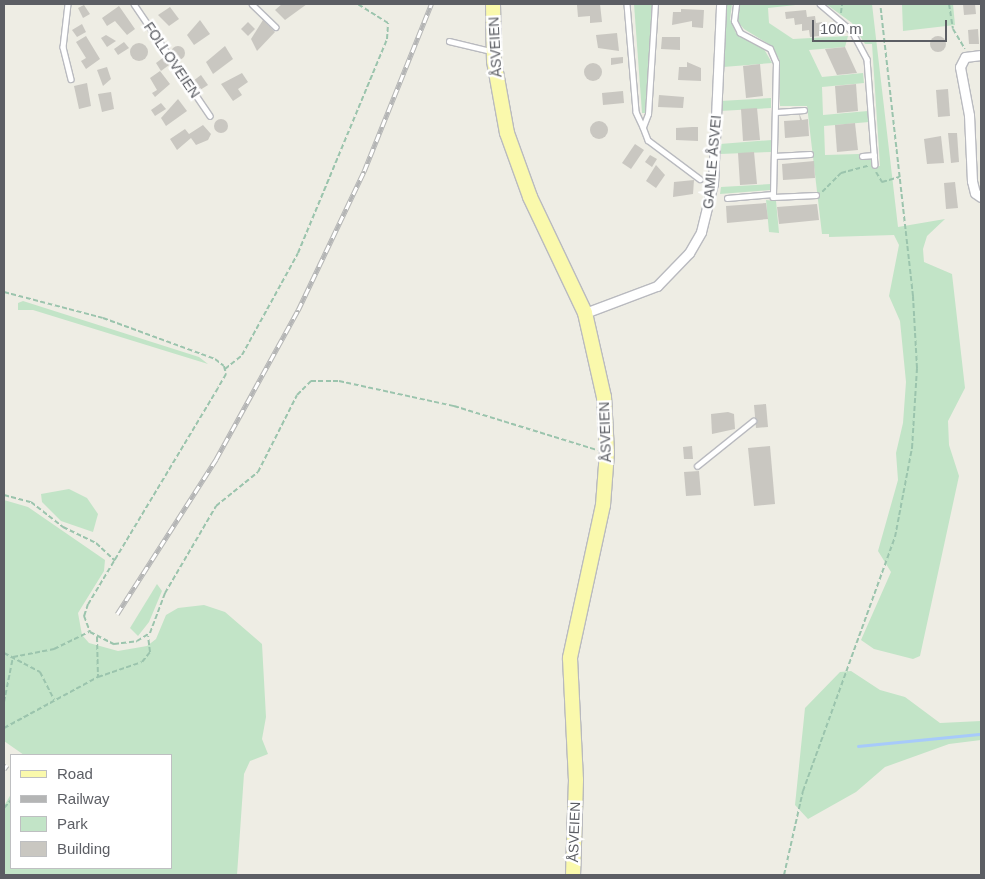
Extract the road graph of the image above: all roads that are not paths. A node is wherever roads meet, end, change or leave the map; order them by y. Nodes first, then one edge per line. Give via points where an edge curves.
1 (68, 4) edge
2 (134, 4) edge
3 (252, 4) edge
4 (493, 4) edge
5 (627, 4) edge
6 (655, 4) edge
7 (721, 4) edge
8 (736, 4) edge
9 (820, 4) edge
10 (276, 27) dead end
11 (449, 40) dead end
12 (493, 51) junction
13 (981, 55) edge
14 (70, 79) dead end
15 (804, 110) dead end
16 (776, 112) junction
17 (210, 116) dead end
18 (643, 127) junction
19 (810, 154) dead end
20 (874, 154) junction
21 (774, 156) junction
22 (862, 156) dead end
23 (875, 165) road end
24 (700, 179) dead end
25 (773, 194) junction
26 (816, 195) road end
27 (727, 198) dead end
28 (981, 198) edge
29 (585, 314) junction
30 (753, 421) dead end
31 (697, 466) dead end
32 (573, 875) edge

1 - 14 lane via 63,47
2 - 17 lane, FOLLOVEIEN
3 - 10 lane
4 - 12 main road, ÅSVEIEN
5 - 18 lane, GAMLE ÅSVEI via 636,112
6 - 18 lane via 648,114
7 - 29 street, GAMLE ÅSVEI via 713,182 701,232 689,254 657,286
8 - 16 lane via 734,21 740,33 770,49 776,63
9 - 20 lane via 852,31 867,59
11 - 12 lane
12 - 29 main road, ÅSVEIEN via 501,108 516,163
13 - 28 street via 969,55 960,67 969,115 972,181 975,193
15 - 16 lane
16 - 21 lane
18 - 24 lane, GAMLE ÅSVEI via 648,140
19 - 21 lane
20 - 22 lane
20 - 23 lane
21 - 25 lane
25 - 26 lane, GAMLE ÅSVEI via 773,197
25 - 27 lane, GAMLE ÅSVEI
29 - 32 main road, ÅSVEIEN via 600,371 607,452 599,528 570,658 576,780
30 - 31 lane

